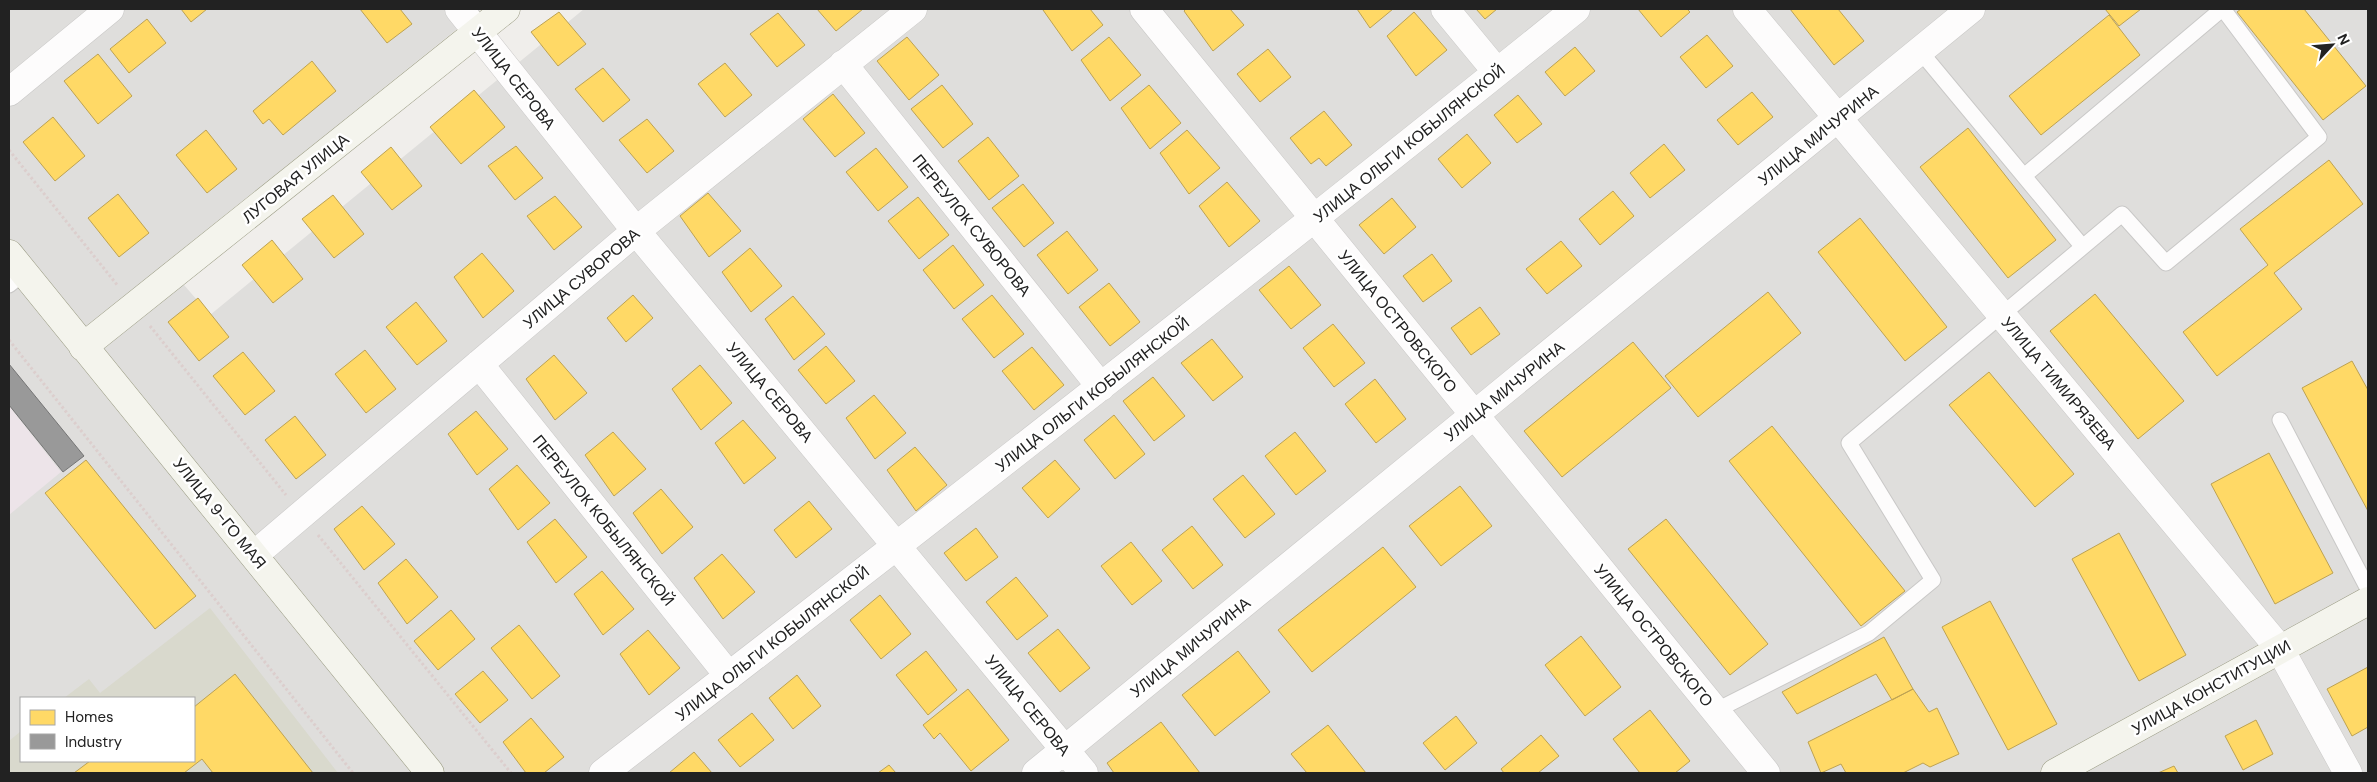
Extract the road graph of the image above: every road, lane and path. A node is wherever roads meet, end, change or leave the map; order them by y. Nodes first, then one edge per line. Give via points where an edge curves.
1 (110, 9) edge
2 (459, 9) edge
3 (506, 9) edge
4 (913, 9) edge
5 (1144, 9) edge
6 (1445, 9) edge
7 (1576, 9) edge
8 (1748, 9) edge
9 (1971, 9) edge
10 (2222, 9) edge
11 (477, 32) junction
12 (1920, 51) junction
13 (843, 64) junction
14 (1497, 72) junction
15 (9, 92) edge
16 (1839, 117) junction
17 (9, 150) edge
18 (2024, 176) junction
19 (1315, 219) junction
20 (636, 231) junction
21 (2082, 246) junction
22 (14, 271) edge
23 (134, 306) junction
24 (2002, 314) junction
25 (9, 340) edge
26 (83, 347) junction
27 (479, 364) junction
28 (1101, 387) junction
29 (1474, 415) junction
30 (2280, 420) dead end
31 (302, 514) junction
32 (898, 546) junction
33 (254, 554) junction
34 (2368, 589) edge
35 (2368, 601) edge
36 (2280, 649) junction
37 (729, 676) junction
38 (1715, 711) junction
39 (1065, 750) junction
40 (353, 773) edge
41 (430, 773) edge
42 (511, 773) edge
43 (603, 773) edge
44 (1036, 773) edge
45 (1084, 773) edge
46 (1766, 773) edge
47 (2055, 773) edge
48 (2348, 773) edge

1 - 15 street
2 - 11 street, УЛИЦА СЕРОВА
3 - 11 street, ЛУГОВАЯ УЛИЦА
4 - 13 street, УЛИЦА СУВОРОВА
5 - 19 street, УЛИЦА ОСТРОВСКОГО
6 - 14 street
7 - 14 street, УЛИЦА ОЛЬГИ КОБЫЛЯНСКОЙ
8 - 16 street, УЛИЦА ТИМИРЯЗЕВА
9 - 12 street, УЛИЦА МИЧУРИНА
10 - 18 lane
10 - 21 lane via 2320,138 2166,263 2122,214
11 - 20 street, УЛИЦА СЕРОВА
11 - 23 street, ЛУГОВАЯ УЛИЦА
12 - 16 street, УЛИЦА МИЧУРИНА
12 - 18 lane
13 - 20 street, УЛИЦА СУВОРОВА
13 - 28 street, ПЕРЕУЛОК СУВОРОВА
14 - 19 street, УЛИЦА ОЛЬГИ КОБЫЛЯНСКОЙ
16 - 24 street, УЛИЦА ТИМИРЯЗЕВА
16 - 29 street, УЛИЦА МИЧУРИНА
17 - 23 path
18 - 21 lane
19 - 28 street, УЛИЦА ОЛЬГИ КОБЫЛЯНСКОЙ
19 - 29 street, УЛИЦА ОСТРОВСКОГО
20 - 27 street, УЛИЦА СУВОРОВА
20 - 32 street, УЛИЦА СЕРОВА
21 - 24 lane
22 - 26 street, УЛИЦА 9-ГО МАЯ
23 - 26 street, ЛУГОВАЯ УЛИЦА
23 - 31 path
24 - 36 street, УЛИЦА ТИМИРЯЗЕВА
24 - 38 lane via 1849,443 1933,580 1869,633
25 - 40 path
26 - 33 street, УЛИЦА 9-ГО МАЯ
27 - 31 street, УЛИЦА СУВОРОВА
27 - 37 street, ПЕРЕУЛОК КОБЫЛЯНСКОЙ
28 - 32 street, УЛИЦА ОЛЬГИ КОБЫЛЯНСКОЙ
29 - 38 street, УЛИЦА ОСТРОВСКОГО
29 - 39 street, УЛИЦА МИЧУРИНА
30 - 34 lane
31 - 33 street, УЛИЦА СУВОРОВА
31 - 42 path
32 - 37 street, УЛИЦА ОЛЬГИ КОБЫЛЯНСКОЙ
32 - 39 street, УЛИЦА СЕРОВА
33 - 41 street, УЛИЦА 9-ГО МАЯ
35 - 36 street, УЛИЦА КОНСТИТУЦИИ
36 - 47 street, УЛИЦА КОНСТИТУЦИИ
36 - 48 street, УЛИЦА ТИМИРЯЗЕВА
37 - 43 street, УЛИЦА ОЛЬГИ КОБЫЛЯНСКОЙ
38 - 46 street, УЛИЦА ОСТРОВСКОГО
39 - 44 street, УЛИЦА МИЧУРИНА
39 - 45 street, УЛИЦА СЕРОВА

